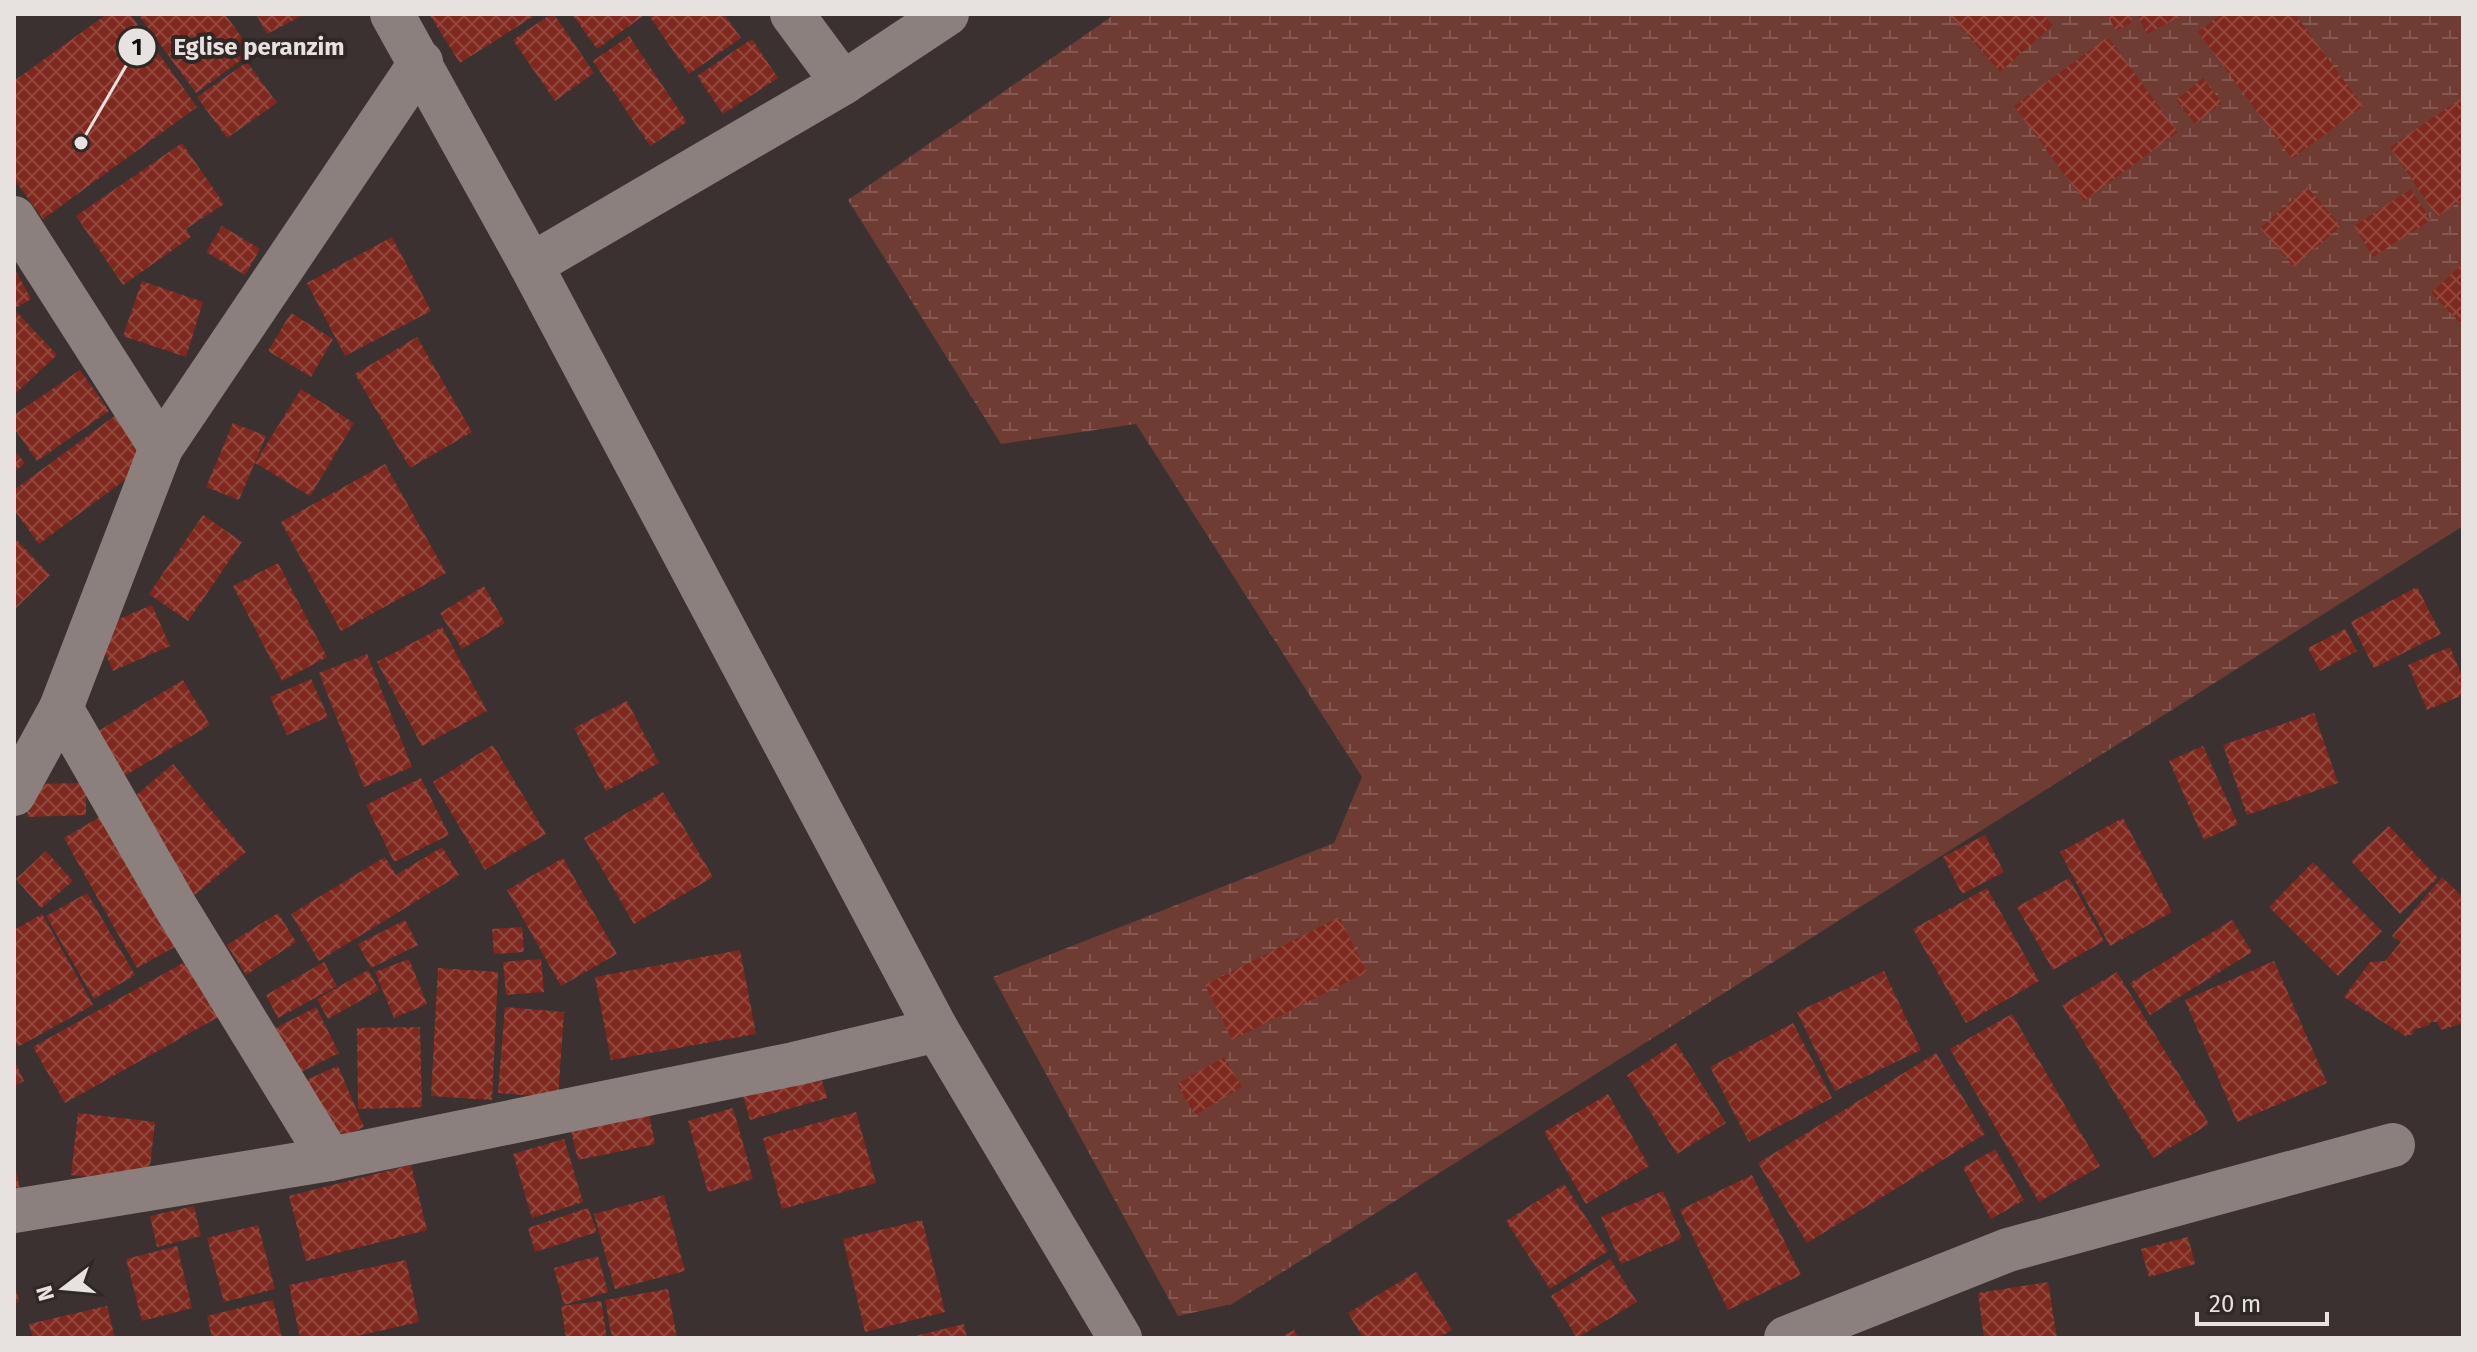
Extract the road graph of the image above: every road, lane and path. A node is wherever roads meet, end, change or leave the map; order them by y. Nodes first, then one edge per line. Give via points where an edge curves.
1 (392, 14) edge
2 (792, 14) edge
3 (947, 14) edge
4 (421, 62) junction
5 (843, 83) junction
6 (14, 218) edge
7 (531, 265) junction
8 (161, 448) junction
9 (61, 708) junction
10 (14, 794) edge
11 (937, 1030) junction
12 (2393, 1145) dead end
13 (330, 1159) junction
14 (14, 1211) edge
15 (1120, 1338) edge
16 (1786, 1338) edge

1 - 4 street
2 - 5 street
3 - 5 street
4 - 7 street
4 - 8 street
5 - 7 street
6 - 8 street
7 - 11 street
8 - 9 street
9 - 10 street
9 - 13 street
11 - 13 street
11 - 15 street
12 - 16 street via 2008,1250
13 - 14 street

